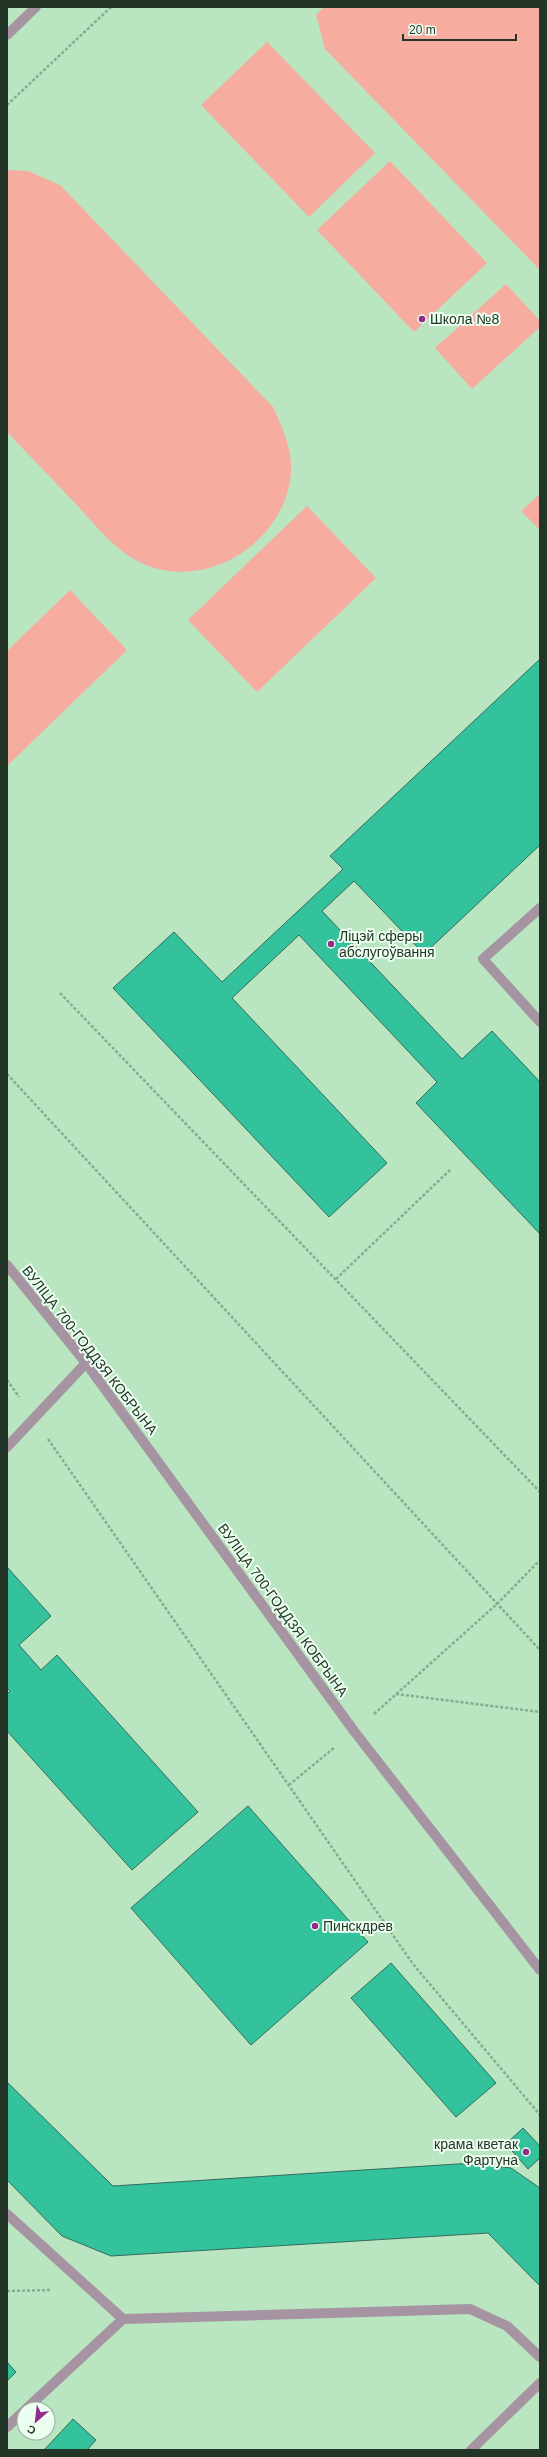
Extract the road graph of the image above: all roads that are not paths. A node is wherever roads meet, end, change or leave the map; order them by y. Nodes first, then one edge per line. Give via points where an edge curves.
1 (36, 7) edge
2 (7, 35) edge
3 (540, 908) edge
4 (540, 1022) edge
5 (7, 1265) edge
6 (86, 1363) junction
7 (7, 1447) edge
8 (540, 1970) edge
9 (7, 2214) edge
10 (123, 2319) junction
11 (540, 2357) edge
12 (540, 2383) edge
13 (35, 2401) edge
14 (16, 2419) edge
15 (7, 2427) edge
16 (471, 2450) edge

1 - 2 street
3 - 4 street via 483,959
5 - 6 street, ВУЛІЦА 700-ГОДДЗЯ КОБРЫНА
6 - 7 street
6 - 8 street, ВУЛІЦА 700-ГОДДЗЯ КОБРЫНА via 354,1731
9 - 10 street
10 - 11 street via 470,2309 507,2326
10 - 13 street
12 - 16 street
14 - 15 street

